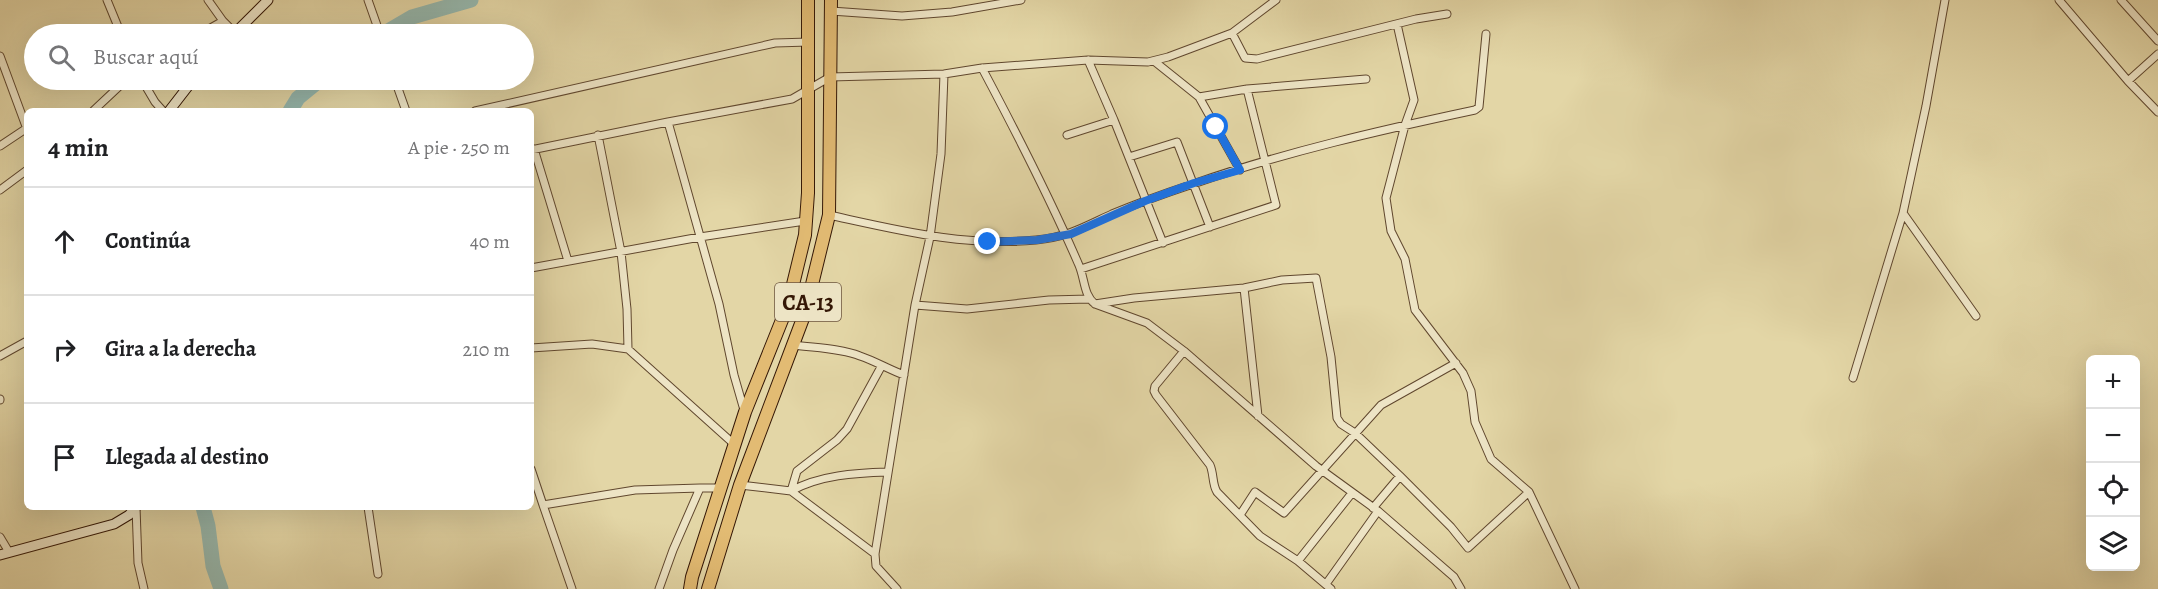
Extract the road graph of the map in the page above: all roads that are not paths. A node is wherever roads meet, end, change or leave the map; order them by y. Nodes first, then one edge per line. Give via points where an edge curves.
1 (107, 0) edge
2 (208, 0) edge
3 (268, 0) edge
4 (368, 0) edge
5 (1021, 0) edge
6 (1276, 0) edge
7 (1945, 0) edge
8 (2059, 0) edge
9 (2121, 0) edge
10 (808, 1) edge
11 (831, 4) edge
12 (1448, 14) dead end
13 (223, 21) junction
14 (117, 24) edge
15 (218, 24) edge
16 (226, 24) edge
17 (244, 24) edge
18 (376, 24) edge
19 (1397, 24) junction
20 (1232, 33) junction
21 (1486, 34) dead end
22 (2158, 40) edge
23 (809, 42) junction
24 (2158, 54) edge
25 (0, 56) edge
26 (1088, 60) junction
27 (1154, 61) junction
28 (982, 68) junction
29 (944, 74) junction
30 (830, 77) junction
31 (1366, 79) dead end
32 (2128, 81) junction
33 (810, 89) junction
34 (1247, 89) junction
35 (115, 90) edge
36 (148, 90) edge
37 (186, 90) edge
38 (399, 90) edge
39 (1199, 97) junction
40 (96, 108) edge
41 (160, 108) edge
42 (172, 108) edge
43 (405, 108) edge
44 (488, 108) edge
45 (2158, 112) edge
46 (1114, 120) junction
47 (24, 121) edge
48 (668, 122) junction
49 (1405, 125) junction
50 (24, 131) edge
51 (598, 135) junction
52 (1067, 135) dead end
53 (0, 146) edge
54 (534, 149) edge
55 (534, 152) edge
56 (1129, 157) junction
57 (1265, 162) junction
58 (1240, 170) junction
59 (24, 172) edge
60 (1194, 183) junction
61 (0, 190) edge
62 (1145, 201) junction
63 (1903, 213) junction
64 (829, 215) junction
65 (805, 221) junction
66 (1210, 227) junction
67 (1066, 234) junction
68 (700, 237) junction
69 (930, 237) junction
70 (1163, 243) junction
71 (621, 252) junction
72 (568, 261) junction
73 (534, 267) edge
74 (1081, 269) junction
75 (1244, 288) junction
76 (1089, 299) junction
77 (1095, 304) junction
78 (915, 305) junction
79 (1976, 316) dead end
80 (24, 343) edge
81 (794, 345) junction
82 (534, 348) edge
83 (628, 350) junction
84 (1184, 351) junction
85 (0, 356) edge
86 (1456, 363) junction
87 (881, 367) junction
88 (904, 375) junction
89 (1853, 378) dead end
90 (745, 412) junction
91 (1258, 416) junction
92 (1355, 433) junction
93 (735, 445) junction
94 (1322, 471) junction
95 (888, 472) junction
96 (1400, 476) junction
97 (534, 478) edge
98 (740, 485) junction
99 (700, 488) junction
100 (720, 488) junction
101 (791, 491) junction
102 (1528, 492) junction
103 (1352, 493) junction
104 (543, 505) junction
105 (1376, 509) junction
106 (133, 510) edge
107 (136, 510) edge
108 (368, 510) edge
109 (1240, 514) junction
110 (0, 537) edge
111 (5, 554) edge
112 (875, 554) junction
113 (1298, 561) junction
114 (378, 574) dead end
115 (1329, 587) edge
116 (144, 589) edge
117 (572, 589) edge
118 (659, 589) edge
119 (690, 589) edge
120 (708, 589) edge
121 (897, 589) edge
122 (1461, 589) edge
123 (1575, 589) edge

1 - 14 street
2 - 13 street
3 - 17 street
4 - 18 street
5 - 11 street via 902,16
6 - 20 street
7 - 63 street
8 - 32 street
9 - 22 street
10 - 23 highway, CA-13
11 - 30 highway, CA-13
12 - 19 street
13 - 15 street
13 - 16 street
19 - 20 street via 1257,59 1245,58
19 - 49 street via 1414,100
20 - 27 street
21 - 49 street via 1479,107
23 - 33 highway, CA-13
23 - 44 street via 775,43
24 - 32 street
25 - 47 street
26 - 27 street
26 - 28 street
26 - 46 street
27 - 39 street
28 - 29 street
28 - 67 street
29 - 30 street
29 - 69 street
30 - 33 street
30 - 64 highway, CA-13
31 - 34 street
32 - 45 street
33 - 48 street via 792,99
33 - 65 highway, CA-13
34 - 39 street
34 - 57 street
35 - 40 street
36 - 41 street
37 - 42 street
38 - 43 street
39 - 58 street
46 - 52 street
46 - 56 street
48 - 51 street
48 - 68 street
49 - 57 street
49 - 86 street via 1386,198 1391,231 1405,259 1415,310
50 - 53 street
51 - 54 street
51 - 71 street
55 - 72 street
56 - 60 street via 1177,142
56 - 62 street
57 - 58 street
57 - 66 street via 1276,205
58 - 60 street
59 - 61 street
60 - 62 street
60 - 66 street
62 - 67 street
62 - 70 street
63 - 79 street
63 - 89 street
64 - 69 street
64 - 81 highway, CA-13
65 - 68 street
65 - 90 highway, CA-13 via 788,305
66 - 70 street
67 - 69 street via 1037,240 988,242
67 - 74 street
68 - 71 street
68 - 90 street
69 - 78 street
70 - 74 street
71 - 72 street
71 - 83 street
72 - 73 street
74 - 76 street
75 - 77 street
75 - 91 street
75 - 92 street via 1316,278 1331,357 1336,418
76 - 77 street
76 - 78 street via 967,309
77 - 84 street via 1147,323
78 - 88 street
80 - 85 street
81 - 87 street via 841,351
81 - 98 highway, CA-13
82 - 83 street via 592,344
83 - 93 street
84 - 91 street
84 - 109 street via 1154,391 1210,465 1217,492
86 - 92 street via 1381,405
86 - 102 street via 1471,391 1475,422 1491,459
87 - 88 street
87 - 101 street via 847,429 797,471
88 - 95 street
90 - 93 highway, CA-13
91 - 94 street
92 - 94 street
92 - 96 street
93 - 100 highway, CA-13
94 - 103 street
94 - 109 street via 1284,513 1255,492
95 - 101 street via 855,473
95 - 112 street
96 - 102 street via 1468,548
96 - 105 street
97 - 104 street
98 - 101 street
98 - 120 highway, CA-13
99 - 100 street
99 - 104 street via 635,490
99 - 118 street
100 - 119 highway, CA-13
101 - 112 street
102 - 123 street
103 - 105 street
103 - 113 street
104 - 117 street
105 - 115 street
105 - 122 street via 1454,576
106 - 111 street via 114,524
107 - 116 street via 138,563
108 - 114 street
109 - 113 street via 1260,536
110 - 111 street
112 - 121 street via 876,566
113 - 115 street

